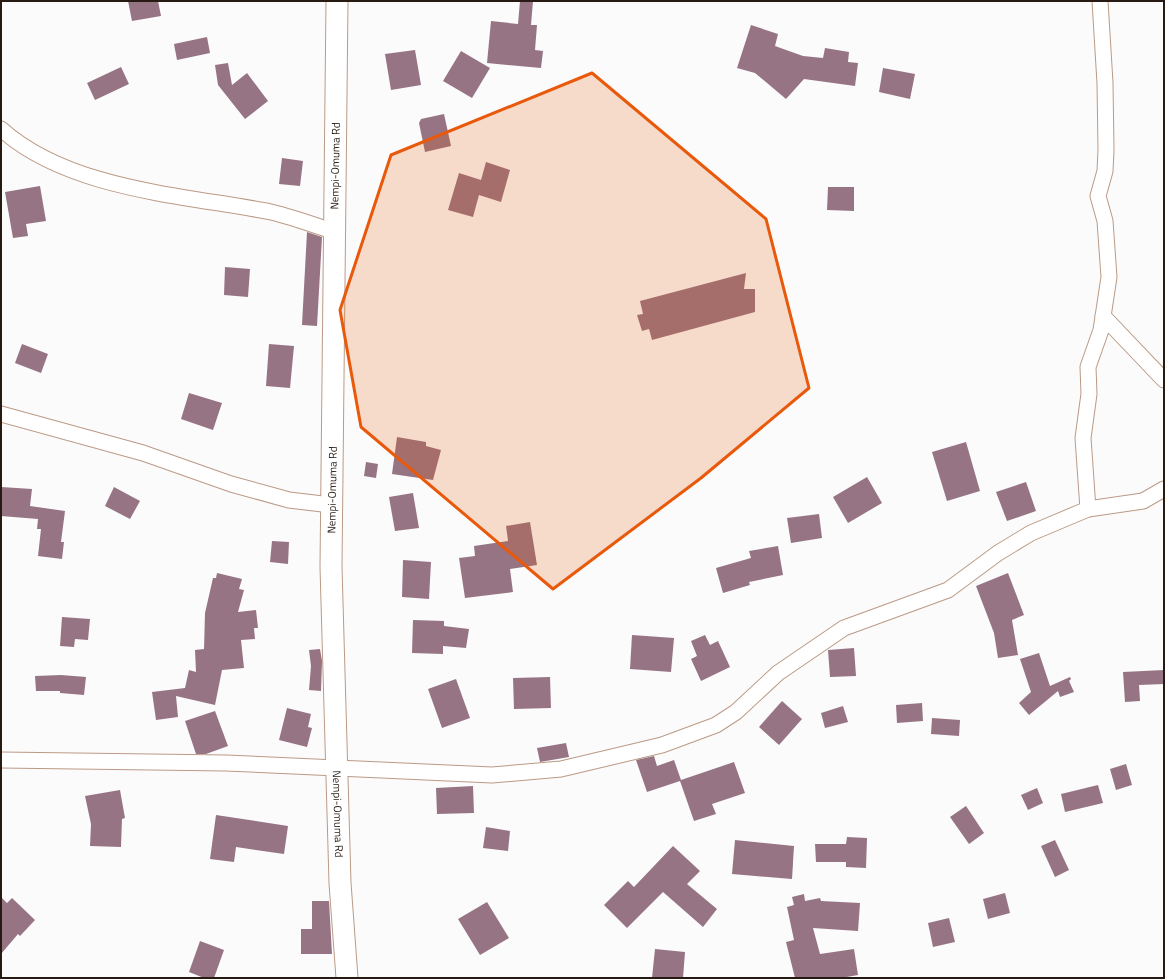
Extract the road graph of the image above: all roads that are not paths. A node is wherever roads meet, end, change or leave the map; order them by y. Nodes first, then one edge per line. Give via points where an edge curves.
1 (337, 1) edge
2 (1100, 1) edge
3 (1, 129) edge
4 (335, 232) junction
5 (1103, 316) junction
6 (1164, 380) edge
7 (1, 414) edge
8 (1164, 489) edge
9 (331, 505) junction
10 (1088, 509) junction
11 (1, 760) edge
12 (337, 768) junction
13 (347, 978) edge

1 - 4 street, Nempi-Omuma Rd
2 - 5 street via 1106,150 1105,172 1098,196 1105,221 1109,277
3 - 4 street via 14,141 43,158 111,184 272,213
4 - 9 street, Nempi-Omuma Rd
5 - 6 street
5 - 10 street via 1101,330 1088,367 1089,394 1083,438
7 - 9 street via 143,453 231,484 289,500
8 - 10 street via 1143,501
9 - 12 street, Nempi-Omuma Rd
10 - 12 street via 1032,533 948,590 844,628 778,673 732,715 716,725 662,745 561,769 492,775
11 - 12 street
12 - 13 street, Nempi-Omuma Rd via 340,883

